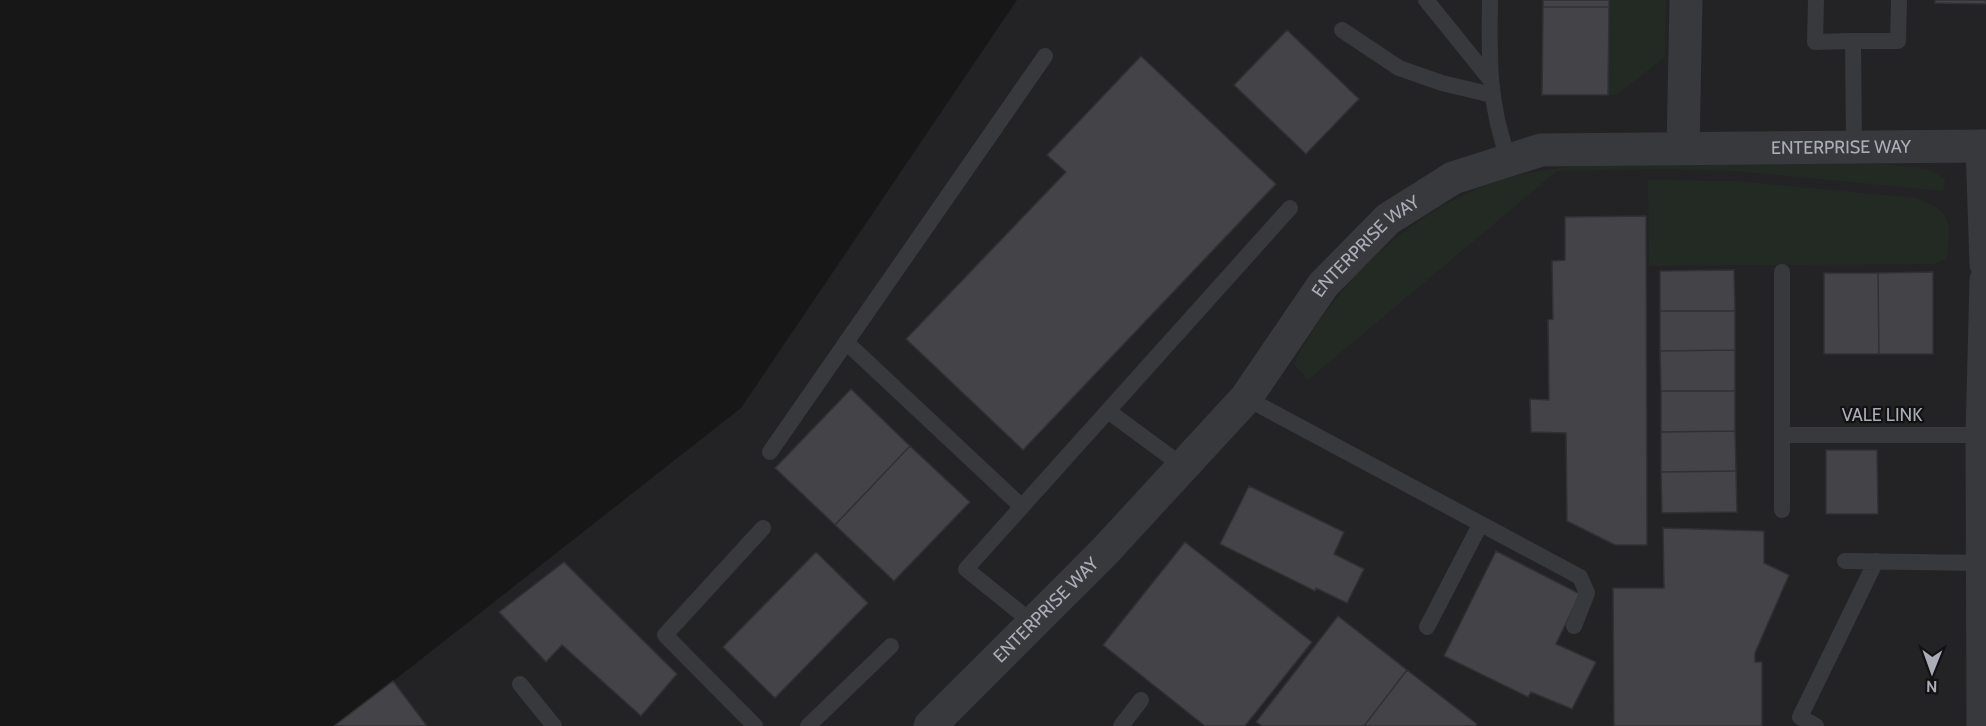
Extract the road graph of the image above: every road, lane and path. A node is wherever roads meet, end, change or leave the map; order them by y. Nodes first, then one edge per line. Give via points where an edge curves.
1 (1426, 0) edge
2 (1490, 0) edge
3 (1686, 0) edge
4 (1816, 0) edge
5 (1899, 0) edge
6 (1342, 30) dead end
7 (1854, 41) junction
8 (1045, 56) dead end
9 (1489, 78) junction
10 (1492, 95) junction
11 (1984, 146) edge
12 (1854, 147) junction
13 (1683, 148) junction
14 (1509, 160) junction
15 (1290, 208) dead end
16 (1986, 264) edge
17 (1782, 272) dead end
18 (1986, 279) edge
19 (846, 342) junction
20 (1246, 398) junction
21 (1108, 411) junction
22 (1782, 435) junction
23 (1982, 435) junction
24 (770, 452) dead end
25 (1184, 467) junction
26 (1022, 507) junction
27 (1782, 510) dead end
28 (1480, 525) junction
29 (763, 528) dead end
30 (1984, 559) edge
31 (1845, 561) dead end
32 (1876, 561) junction
33 (1033, 622) junction
34 (1574, 626) dead end
35 (1427, 627) dead end
36 (891, 646) dead end
37 (520, 684) dead end
38 (1141, 700) dead end
39 (546, 723) edge
40 (936, 724) edge
41 (755, 726) edge
42 (808, 726) edge
43 (1121, 726) edge
44 (1816, 726) edge
45 (1983, 726) edge

1 - 9 lane
2 - 9 lane
3 - 13 street
4 - 7 lane via 1815,42
5 - 7 lane via 1898,41
6 - 10 lane via 1399,68
7 - 12 lane
8 - 19 lane
9 - 10 lane
10 - 14 lane
11 - 12 street, ENTERPRISE WAY
11 - 16 street
12 - 13 street, ENTERPRISE WAY
13 - 14 street, ENTERPRISE WAY via 1541,150
14 - 20 street, ENTERPRISE WAY via 1453,178 1388,219 1323,285
15 - 21 lane
17 - 22 lane
18 - 23 street
19 - 24 lane
19 - 26 lane
20 - 25 street, ENTERPRISE WAY
20 - 28 lane
21 - 25 lane
21 - 26 lane
22 - 23 lane, VALE LINK
22 - 27 lane
23 - 30 street
25 - 33 street, ENTERPRISE WAY
26 - 33 lane via 966,570
28 - 34 lane via 1580,577 1587,593
28 - 35 lane
29 - 41 lane via 665,635
30 - 32 lane
30 - 45 street
31 - 32 lane
32 - 44 lane via 1800,717
33 - 40 street, ENTERPRISE WAY
36 - 42 lane
37 - 39 lane
38 - 43 lane

